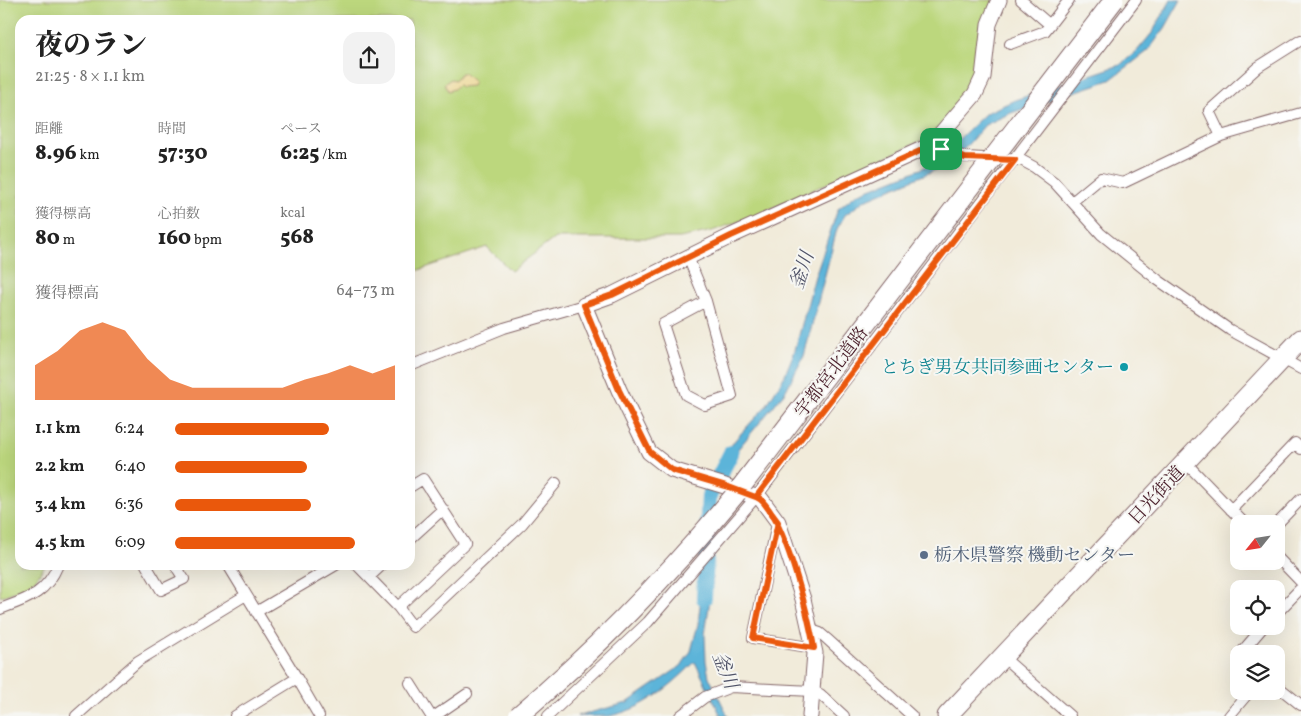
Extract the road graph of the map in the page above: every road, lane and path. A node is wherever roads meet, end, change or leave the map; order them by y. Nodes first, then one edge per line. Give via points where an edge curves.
1 (998, 0) edge
2 (1021, 0) edge
3 (1069, 0) edge
4 (1105, 0) edge
5 (1114, 0) edge
6 (1129, 0) edge
7 (1136, 0) edge
8 (1050, 25) junction
9 (1301, 40) edge
10 (1010, 44) dead end
11 (1301, 113) edge
12 (1221, 136) junction
13 (936, 147) junction
14 (986, 158) junction
15 (1015, 160) junction
16 (1072, 202) junction
17 (688, 257) junction
18 (706, 301) junction
19 (584, 305) junction
20 (1301, 339) edge
21 (1283, 358) junction
22 (415, 364) edge
23 (1301, 369) edge
24 (1301, 449) edge
25 (1186, 463) junction
26 (556, 483) dead end
27 (415, 485) edge
28 (728, 487) junction
29 (756, 497) junction
30 (1301, 498) edge
31 (443, 508) junction
32 (1231, 510) junction
33 (1236, 515) edge
34 (1285, 515) edge
35 (778, 522) junction
36 (415, 534) edge
37 (1285, 565) edge
38 (56, 570) edge
39 (149, 570) edge
40 (178, 570) edge
41 (231, 570) edge
42 (327, 570) edge
43 (362, 570) edge
44 (377, 570) edge
45 (369, 577) junction
46 (1301, 582) edge
47 (1301, 588) edge
48 (246, 595) junction
49 (1285, 605) edge
50 (398, 607) junction
51 (0, 609) edge
52 (256, 612) junction
53 (811, 630) junction
54 (1256, 635) edge
55 (1248, 645) edge
56 (814, 648) junction
57 (1003, 657) junction
58 (297, 678) junction
59 (410, 683) dead end
60 (812, 691) junction
61 (1285, 691) edge
62 (467, 694) dead end
63 (1242, 700) edge
64 (1300, 701) edge
65 (76, 716) edge
66 (235, 716) edge
67 (319, 716) edge
68 (431, 716) edge
69 (436, 716) edge
70 (509, 716) edge
71 (518, 716) edge
72 (537, 716) edge
73 (548, 716) edge
74 (680, 716) edge
75 (810, 716) edge
76 (844, 716) edge
77 (912, 716) edge
78 (947, 716) edge
79 (1070, 716) edge
80 (1229, 716) edge

1 - 13 street via 989,24 983,77
2 - 8 street
3 - 8 street
4 - 14 street
5 - 71 highway, 宇都宮北道路, bridge via 734,496 680,561 626,618
6 - 72 highway, 宇都宮北道路 via 744,504 636,626
7 - 15 street
8 - 10 street via 1046,31
9 - 12 street via 1258,67 1209,111
11 - 12 street
12 - 16 street via 1123,183 1101,178
13 - 14 street via 965,158
13 - 17 street
14 - 15 street
14 - 28 street
15 - 16 street via 1043,172
15 - 29 street
16 - 21 street via 1100,234 1158,280 1230,330
17 - 18 street
17 - 19 street via 612,295
18 - 18 street via 732,396 705,405 686,395 664,324
19 - 22 street via 504,328
19 - 28 street via 619,390 650,452 672,470
20 - 21 highway, 日光街道
21 - 23 street
21 - 25 highway, 日光街道
24 - 32 street via 1295,443
25 - 32 street
25 - 57 highway, 日光街道
26 - 50 street via 522,524 413,627
27 - 31 street via 424,479
28 - 29 street
28 - 70 street via 592,643
29 - 35 street
29 - 73 street via 648,622
30 - 34 street
31 - 36 street
31 - 50 street via 465,544
32 - 33 street
35 - 53 street
35 - 56 street via 753,638
37 - 46 street
38 - 51 street via 51,582 31,597
39 - 40 street via 161,590 184,579
41 - 48 street
42 - 52 street
43 - 45 street
44 - 45 street
45 - 50 street
47 - 49 street
48 - 52 street
48 - 65 street via 138,661
52 - 58 street
53 - 56 street
53 - 77 street via 827,639
54 - 55 street
56 - 60 street
57 - 78 highway, 日光街道
57 - 79 street
58 - 66 street
58 - 67 street
59 - 68 street
60 - 74 street via 731,687 705,697
60 - 75 street
60 - 76 street via 820,694
61 - 64 street
62 - 69 street
63 - 80 street

